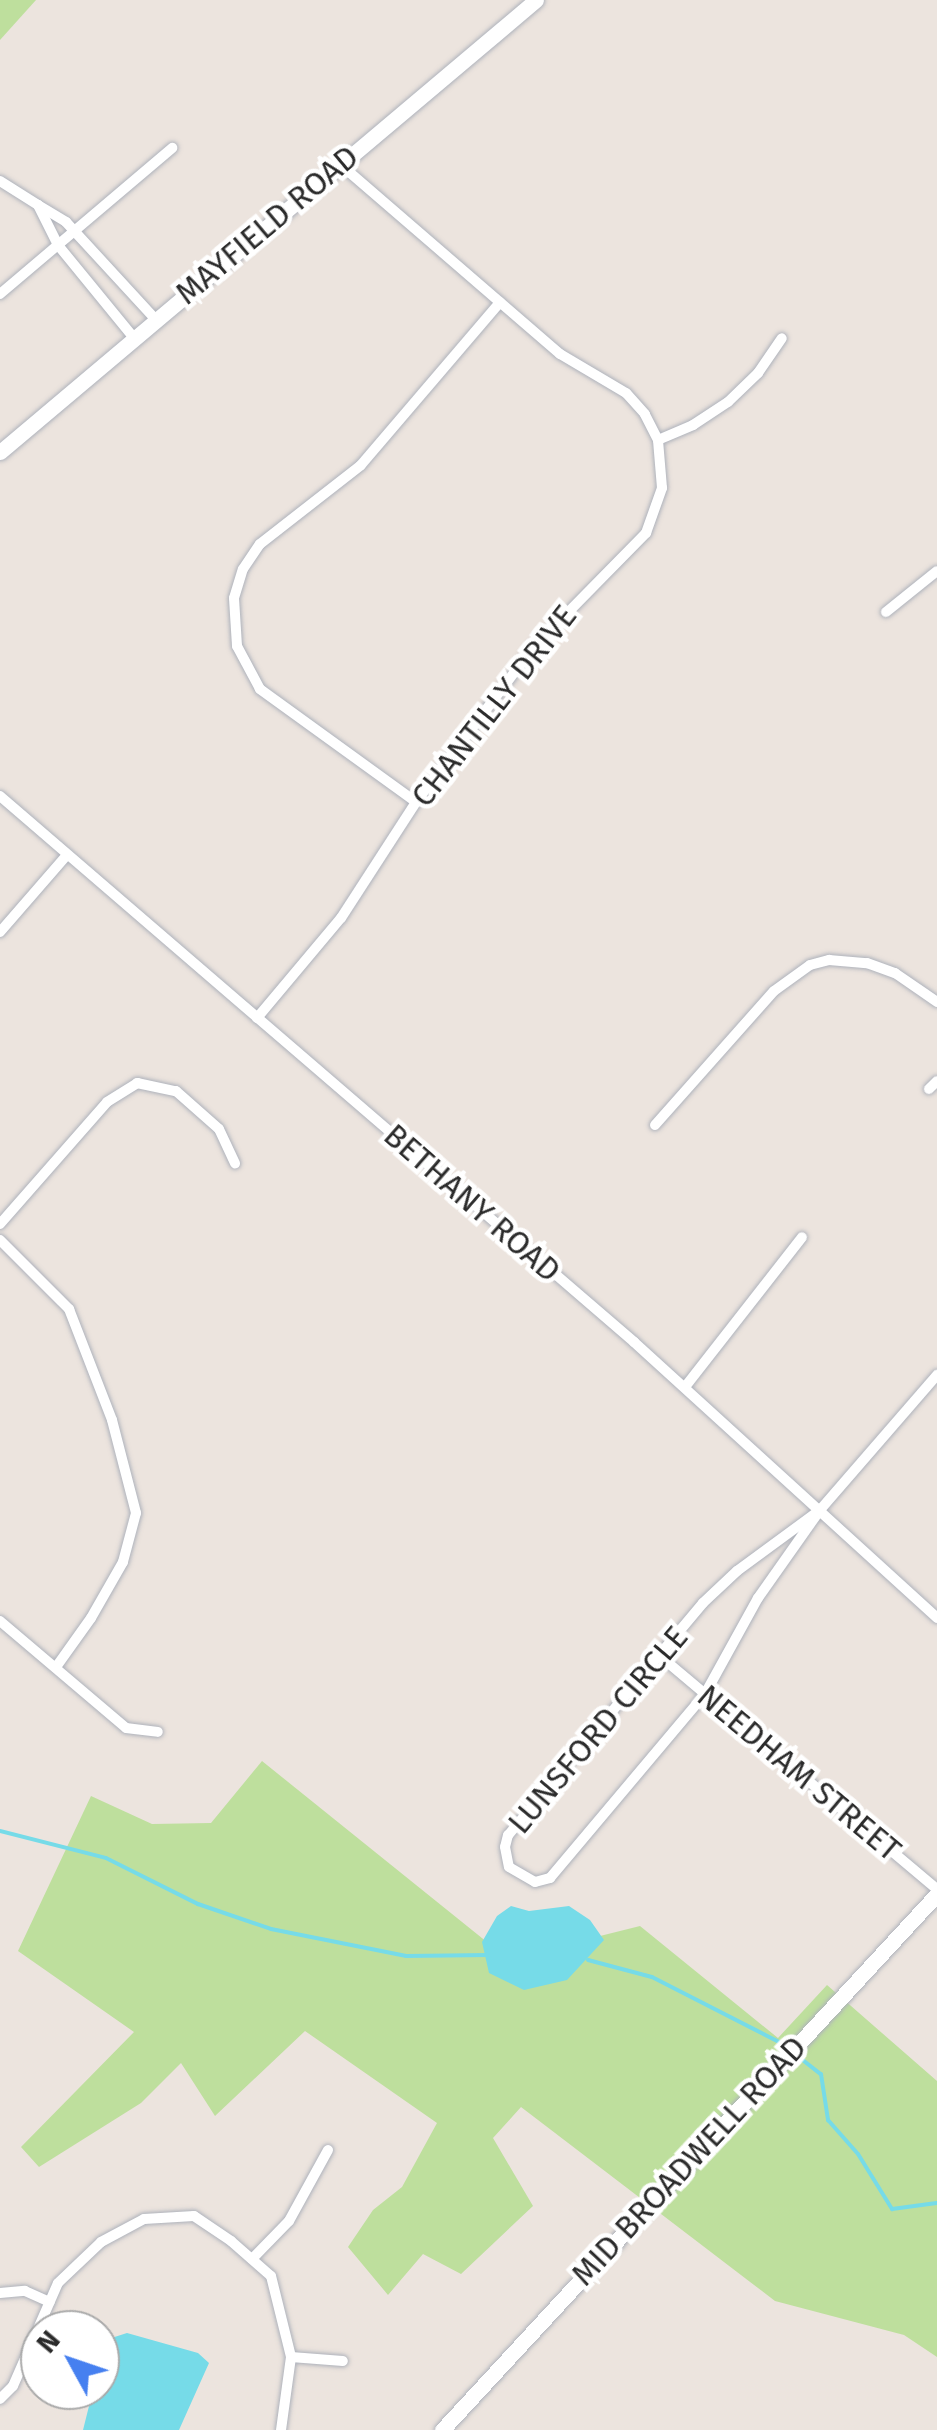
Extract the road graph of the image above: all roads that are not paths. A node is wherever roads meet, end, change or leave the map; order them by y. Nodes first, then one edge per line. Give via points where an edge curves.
1 (536, 0) edge
2 (172, 148) dead end
3 (340, 164) junction
4 (0, 181) edge
5 (38, 205) junction
6 (75, 231) junction
7 (58, 245) junction
8 (0, 294) edge
9 (500, 302) junction
10 (156, 320) junction
11 (134, 338) junction
12 (782, 338) dead end
13 (658, 440) junction
14 (0, 452) edge
15 (937, 571) edge
16 (886, 612) dead end
17 (0, 796) edge
18 (416, 802) junction
19 (67, 855) junction
20 (0, 932) edge
21 (937, 984) edge
22 (932, 998) edge
23 (257, 1018) junction
24 (655, 1125) dead end
25 (235, 1163) dead end
26 (0, 1224) edge
27 (802, 1237) dead end
28 (0, 1240) edge
29 (937, 1375) edge
30 (685, 1387) junction
31 (820, 1510) junction
32 (937, 1618) edge
33 (0, 1621) edge
34 (660, 1656) junction
35 (56, 1667) junction
36 (705, 1694) junction
37 (158, 1732) dead end
38 (937, 1891) edge
39 (328, 2150) dead end
40 (252, 2259) junction
41 (0, 2293) edge
42 (50, 2302) junction
43 (291, 2357) junction
44 (343, 2361) dead end
45 (0, 2399) edge
46 (281, 2430) edge
47 (442, 2430) edge

1 - 3 street, MAYFIELD ROAD
2 - 6 street
3 - 9 street, CHANTILLY DRIVE
3 - 10 street, MAYFIELD ROAD
4 - 5 street
5 - 6 street
5 - 7 street
6 - 7 street
6 - 10 street
7 - 8 street
7 - 11 street
9 - 13 street, CHANTILLY DRIVE via 560,354 626,393
9 - 18 street via 361,466 260,544 234,598 237,646 260,689
10 - 11 street, MAYFIELD ROAD
11 - 14 street, MAYFIELD ROAD
12 - 13 street via 728,402
13 - 18 street, CHANTILLY DRIVE via 662,488 646,533 532,649
15 - 16 street
17 - 19 street, BETHANY ROAD
18 - 23 street, CHANTILLY DRIVE via 341,918
19 - 20 street
19 - 23 street, BETHANY ROAD
21 - 22 street
22 - 24 street via 867,963 810,965 774,991
23 - 30 street, BETHANY ROAD
25 - 26 street via 219,1129 176,1092 138,1083 107,1102
27 - 30 street
28 - 35 street via 69,1309 112,1420 136,1513 122,1562
29 - 31 street
30 - 31 street, BETHANY ROAD
31 - 32 street, BETHANY ROAD
31 - 34 street, LUNSFORD CIRCLE via 736,1570
31 - 36 street, LUNSFORD CIRCLE via 758,1598
33 - 35 street
34 - 36 street, NEEDHAM STREET
34 - 36 street, LUNSFORD CIRCLE via 508,1835 510,1867 521,1877 550,1878
35 - 37 street via 126,1728
36 - 38 street, NEEDHAM STREET
38 - 47 street, MID BROADWELL ROAD
39 - 40 street via 289,2221
40 - 42 street via 194,2216 144,2219 101,2242 58,2283
40 - 43 street via 271,2276
41 - 42 street via 24,2291
42 - 45 street via 13,2386
43 - 44 street
43 - 46 street

